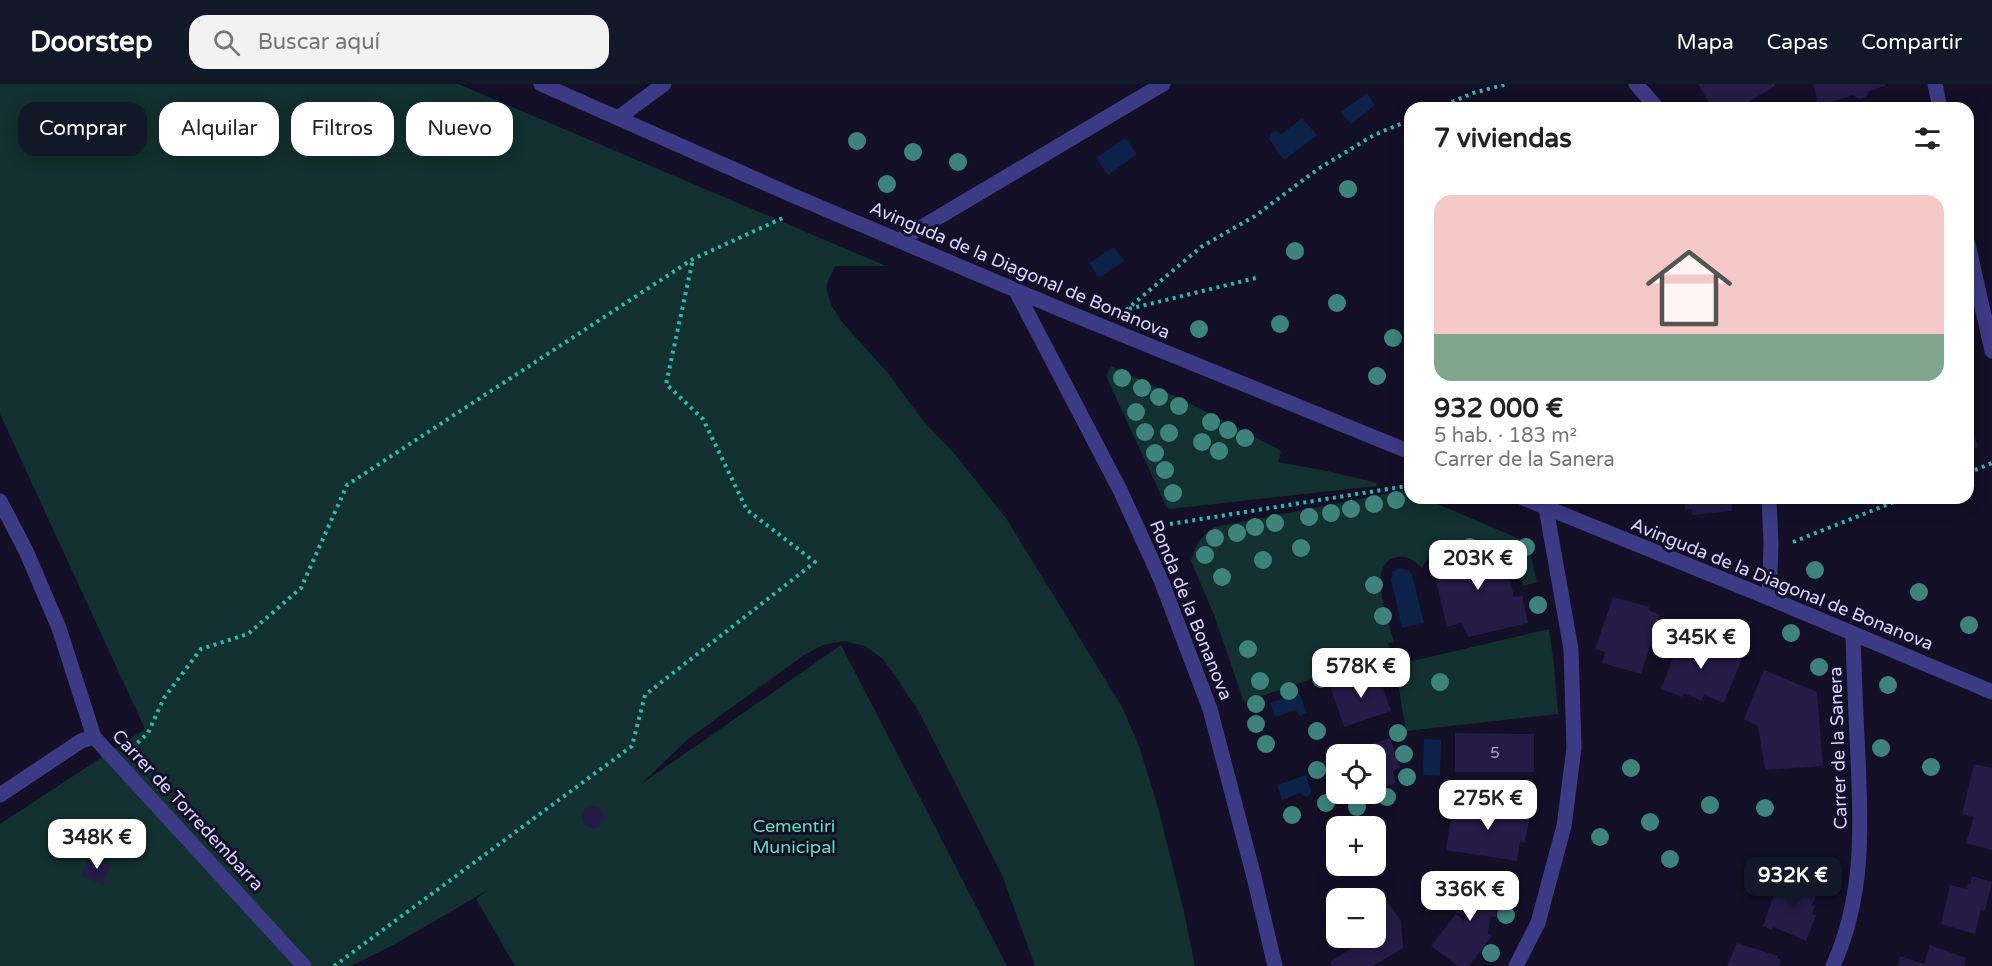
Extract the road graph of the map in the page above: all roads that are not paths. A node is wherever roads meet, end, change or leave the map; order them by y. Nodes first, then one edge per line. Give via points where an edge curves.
1 (541, 84) edge
2 (663, 84) edge
3 (1163, 84) edge
4 (1636, 84) edge
5 (1935, 84) edge
6 (1652, 102) edge
7 (1939, 102) edge
8 (618, 118) junction
9 (900, 240) junction
10 (1974, 271) edge
11 (1016, 289) junction
12 (1992, 351) edge
13 (1404, 450) edge
14 (0, 501) edge
15 (1537, 504) edge
16 (1770, 504) edge
17 (1546, 508) junction
18 (1769, 598) junction
19 (1853, 634) junction
20 (1992, 692) edge
21 (94, 737) junction
22 (0, 795) edge
23 (304, 966) edge
24 (1275, 966) edge
25 (1516, 966) edge
26 (1833, 966) edge

1 - 8 street, Avinguda de la Diagonal de Bonanova
2 - 8 street
3 - 9 street
4 - 6 street
5 - 7 street
8 - 9 street, Avinguda de la Diagonal de Bonanova
9 - 11 street, Avinguda de la Diagonal de Bonanova
10 - 12 street
11 - 13 street, Avinguda de la Diagonal de Bonanova
11 - 24 street, Ronda de la Bonanova via 1120,490 1161,580 1210,709
14 - 21 street, Carrer de Torredembarra via 59,628
15 - 17 street, Avinguda de la Diagonal de Bonanova
16 - 18 street
17 - 18 street, Avinguda de la Diagonal de Bonanova
17 - 25 street via 1571,649 1574,748 1564,826 1538,923
18 - 19 street, Avinguda de la Diagonal de Bonanova
19 - 20 street, Avinguda de la Diagonal de Bonanova
19 - 26 street, Carrer de la Sanera via 1861,832 1856,892 1844,941
21 - 22 street via 81,741
21 - 23 street, Carrer de Torredembarra

